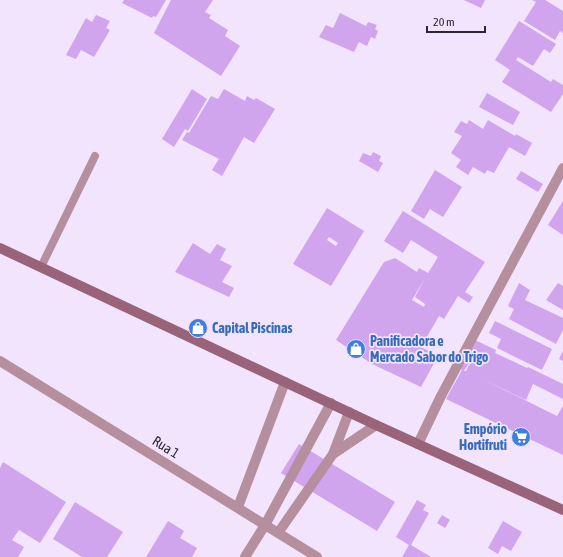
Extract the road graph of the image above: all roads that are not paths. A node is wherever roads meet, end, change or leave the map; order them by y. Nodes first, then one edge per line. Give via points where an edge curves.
1 (95, 156) dead end
2 (563, 168) edge
3 (0, 248) edge
4 (41, 267) junction
5 (0, 361) edge
6 (285, 382) junction
7 (331, 403) junction
8 (349, 412) junction
9 (376, 425) junction
10 (418, 444) junction
11 (333, 454) junction
12 (238, 507) junction
13 (563, 510) edge
14 (265, 524) junction
15 (278, 533) junction
16 (245, 557) edge
17 (317, 557) edge

1 - 4 lane
2 - 10 street
3 - 4 main road
4 - 6 main road
5 - 12 street, Rua 1
6 - 7 main road
6 - 12 street
7 - 8 main road
7 - 14 street
8 - 9 main road
8 - 11 street
9 - 10 main road
9 - 11 street
10 - 13 main road
11 - 15 street
12 - 14 street, Rua 1
14 - 15 street, Rua 1
14 - 16 street
15 - 17 street, Rua 1

